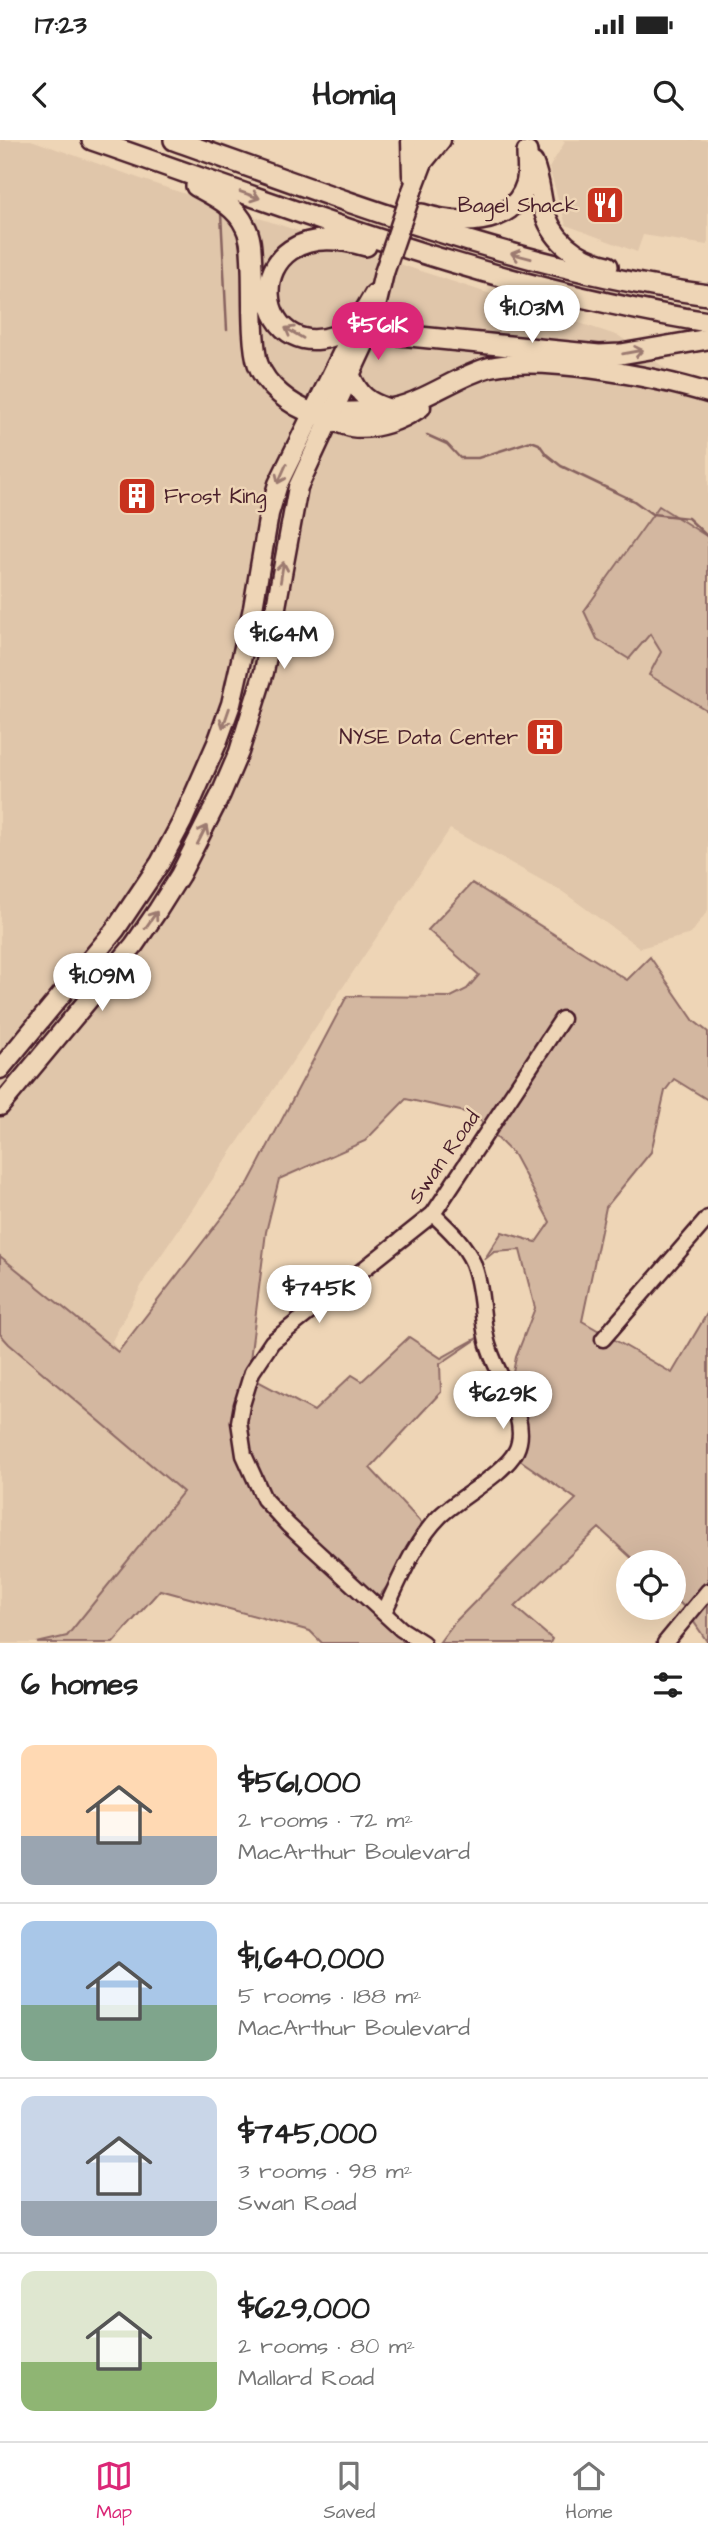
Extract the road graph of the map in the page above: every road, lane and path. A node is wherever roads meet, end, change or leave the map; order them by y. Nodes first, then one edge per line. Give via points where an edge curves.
1 (92, 140) edge
2 (174, 140) edge
3 (398, 140) edge
4 (411, 140) edge
5 (425, 140) edge
6 (441, 140) edge
7 (524, 146) edge
8 (418, 162) junction
9 (162, 165) junction
10 (303, 186) junction
11 (439, 259) junction
12 (635, 282) junction
13 (708, 295) edge
14 (708, 322) edge
15 (363, 329) junction
16 (708, 339) edge
17 (351, 376) junction
18 (455, 382) junction
19 (708, 393) edge
20 (391, 409) junction
21 (326, 414) junction
22 (115, 930) junction
23 (68, 987) junction
24 (93, 995) junction
25 (562, 1019) dead end
26 (48, 1049) junction
27 (0, 1069) edge
28 (0, 1106) edge
29 (433, 1214) junction
30 (708, 1218) edge
31 (604, 1339) dead end
32 (708, 1591) edge
33 (384, 1612) junction
34 (423, 1643) edge
35 (665, 1643) edge

1 - 9 highway
2 - 10 highway
3 - 8 main road
4 - 8 main road
5 - 8 main road
6 - 8 main road
7 - 10 highway via 527,177 521,195 508,210 485,219 441,219
7 - 12 highway via 535,169 544,213 556,235 582,258 630,271
8 - 15 main road, bridge
9 -> 11 highway
9 - 21 highway via 222,202 246,226 258,364 279,392 301,408
12 -> 10 highway via 494,248
11 - 14 highway via 573,296
15 -> 11 highway via 316,341 284,328 272,311 268,289 284,256 306,243 329,239
12 - 13 highway
15 -> 16 highway via 599,355
15 - 17 main road
15 - 21 main road
17 - 20 main road via 365,398
17 - 21 main road
18 - 19 main road via 493,367 534,364 618,374
18 - 20 main road
18 - 21 main road via 391,423 351,427
20 - 21 main road
21 -> 22 main road via 282,472 273,498 241,666 217,743 165,854
24 -> 21 main road via 169,895 239,752 264,672 295,498
22 - 23 main road
22 - 24 main road via 116,937 81,980
23 - 26 main road via 38,1031 37,1041
23 - 27 main road
24 - 26 main road
25 - 29 street, Swan Road
26 - 28 main road
29 - 33 street via 472,1261 488,1342 515,1405 521,1440 502,1468 431,1526
29 - 33 street, Swan Road via 272,1342 252,1372 239,1423 244,1455 264,1499
30 - 31 street
32 - 35 street
33 - 34 street, Swan Road

